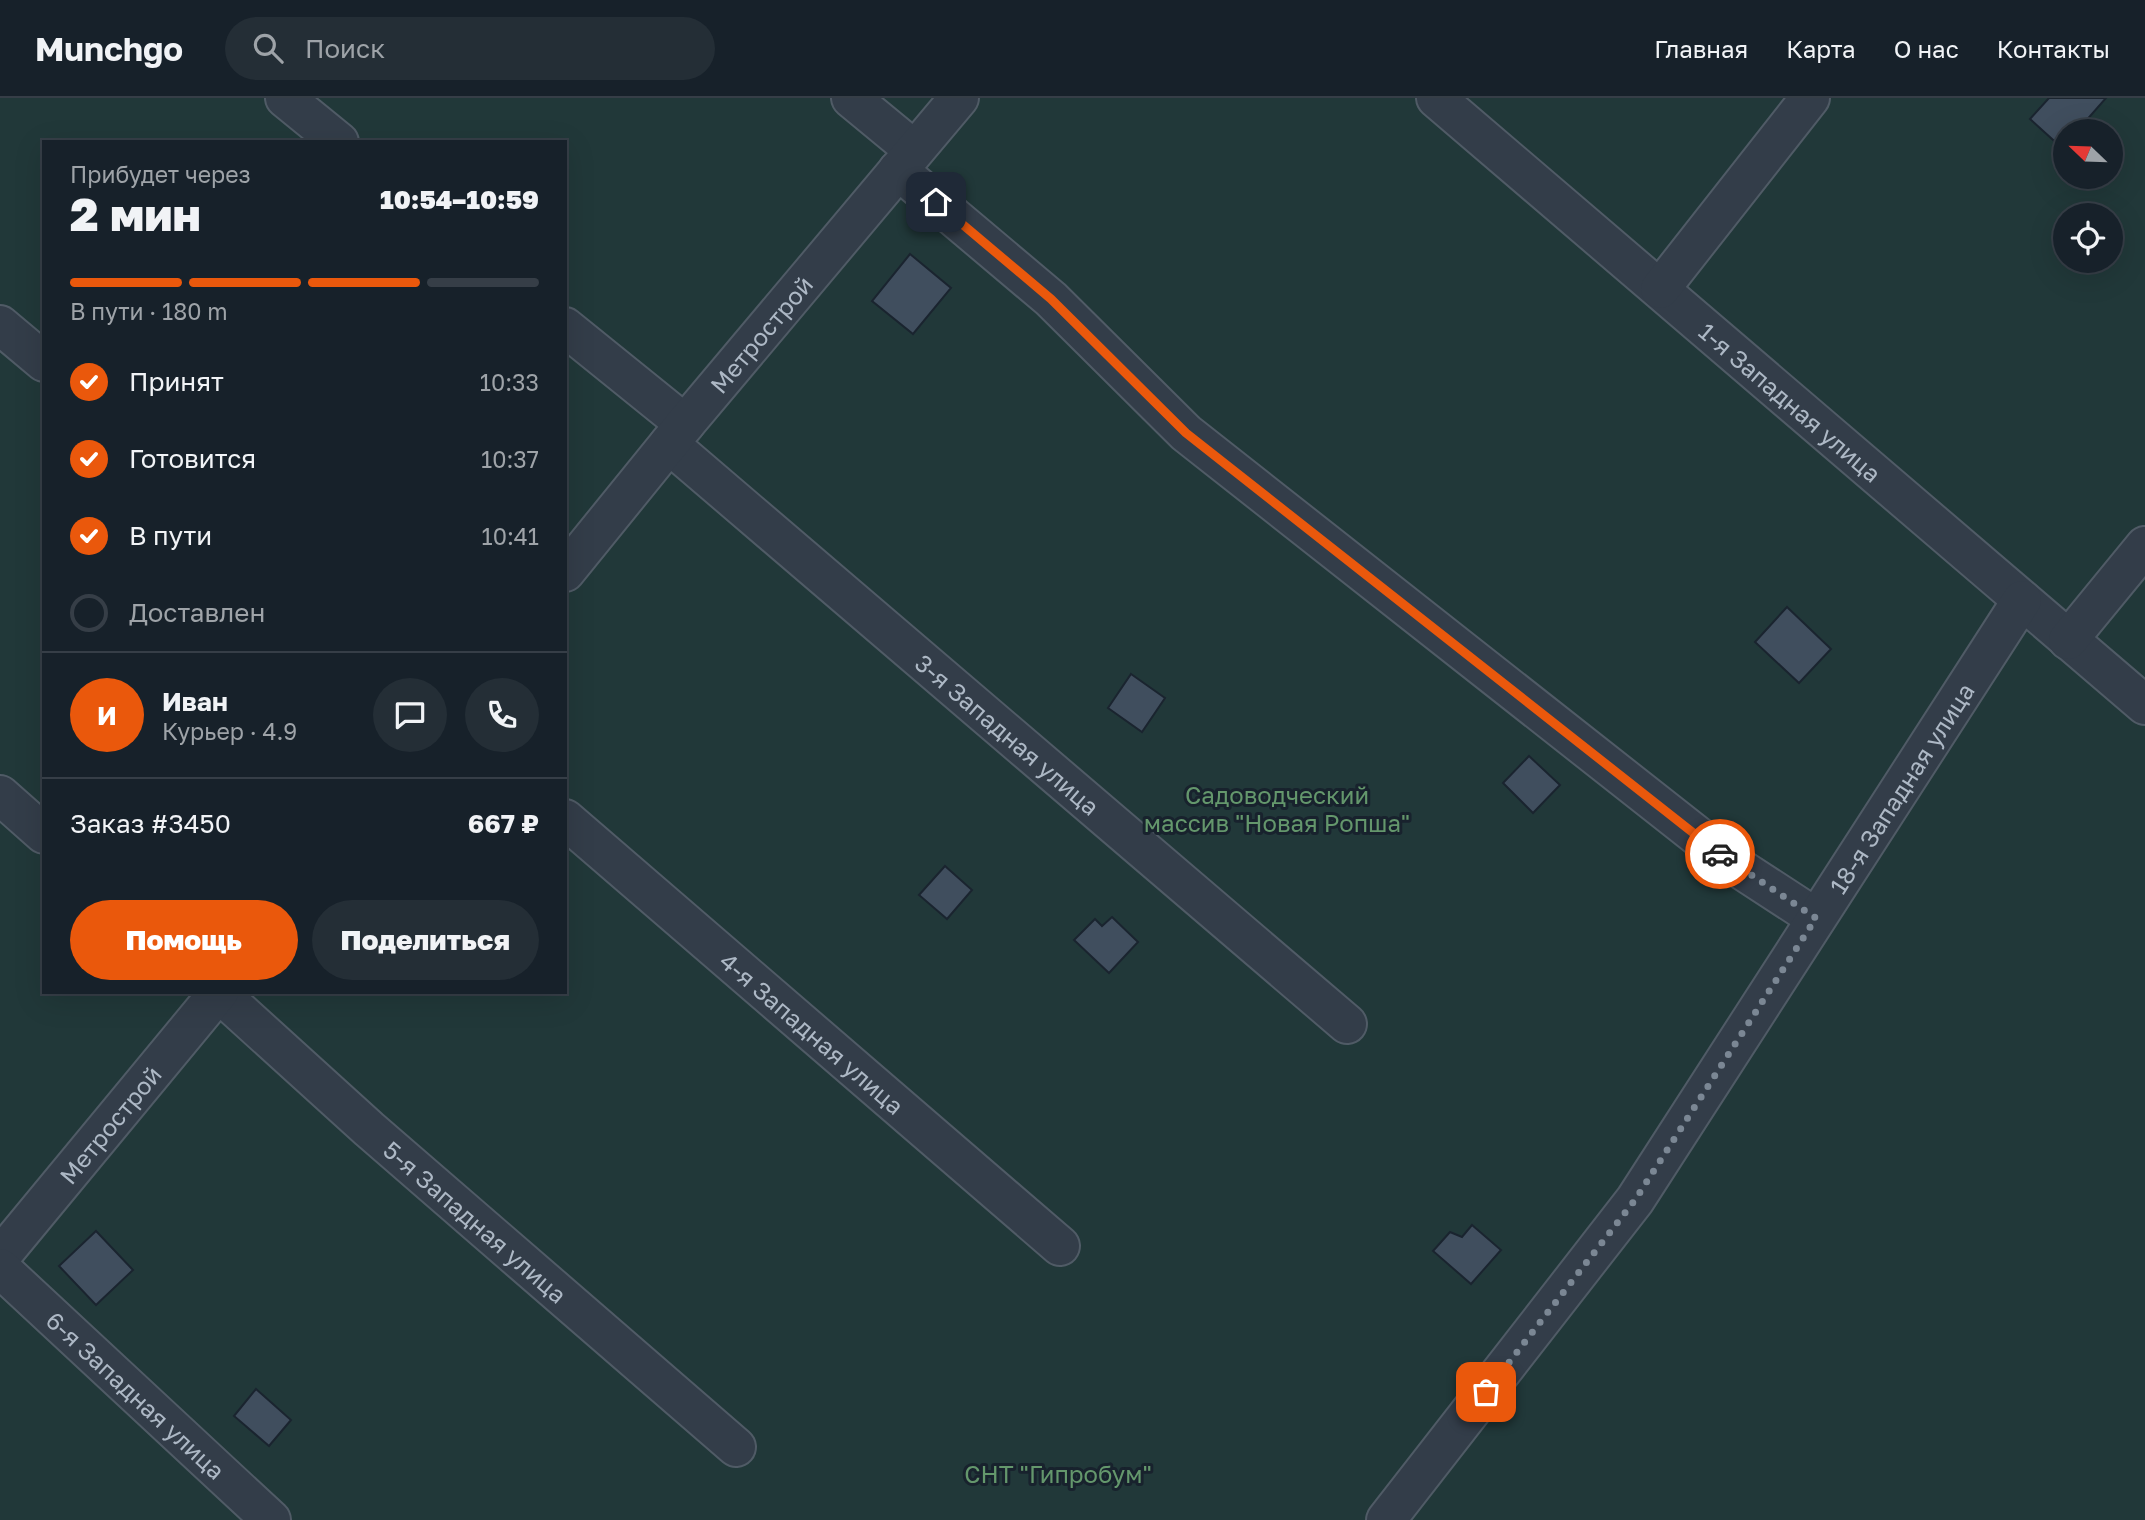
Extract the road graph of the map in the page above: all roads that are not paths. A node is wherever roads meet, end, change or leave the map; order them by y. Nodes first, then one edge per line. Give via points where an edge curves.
1 (285, 98) edge
2 (851, 98) edge
3 (959, 98) edge
4 (1436, 98) edge
5 (1810, 98) edge
6 (337, 140) edge
7 (906, 160) junction
8 (1660, 289) junction
9 (0, 326) edge
10 (567, 329) edge
11 (42, 360) edge
12 (677, 434) junction
13 (2145, 546) edge
14 (567, 570) edge
15 (2022, 600) junction
16 (2068, 640) junction
17 (2145, 705) edge
18 (0, 795) edge
19 (567, 821) edge
20 (42, 832) edge
21 (1816, 918) junction
22 (216, 994) edge
23 (220, 994) edge
24 (1347, 1024) dead end
25 (1060, 1246) dead end
26 (0, 1257) edge
27 (0, 1268) edge
28 (736, 1447) dead end
29 (271, 1520) edge
30 (1387, 1520) edge

1 - 6 street
2 - 7 street
3 - 7 street, Метрострой
4 - 8 street, 1-я Западная улица
5 - 8 street
7 - 12 street, Метрострой
7 - 21 street via 1186,433 1733,864
8 - 15 street, 1-я Западная улица
9 - 11 street
10 - 12 street, 3-я Западная улица
12 - 14 street, Метрострой
12 - 24 street, 3-я Западная улица
13 - 16 street
15 - 16 street, 1-я Западная улица
15 - 21 street, 18-я Западная улица
16 - 17 street, 1-я Западная улица
18 - 20 street
19 - 25 street, 4-я Западная улица
21 - 30 street, 18-я Западная улица via 1635,1200
22 - 26 street, Метрострой
23 - 28 street, 5-я Западная улица
27 - 29 street, 6-я Западная улица

